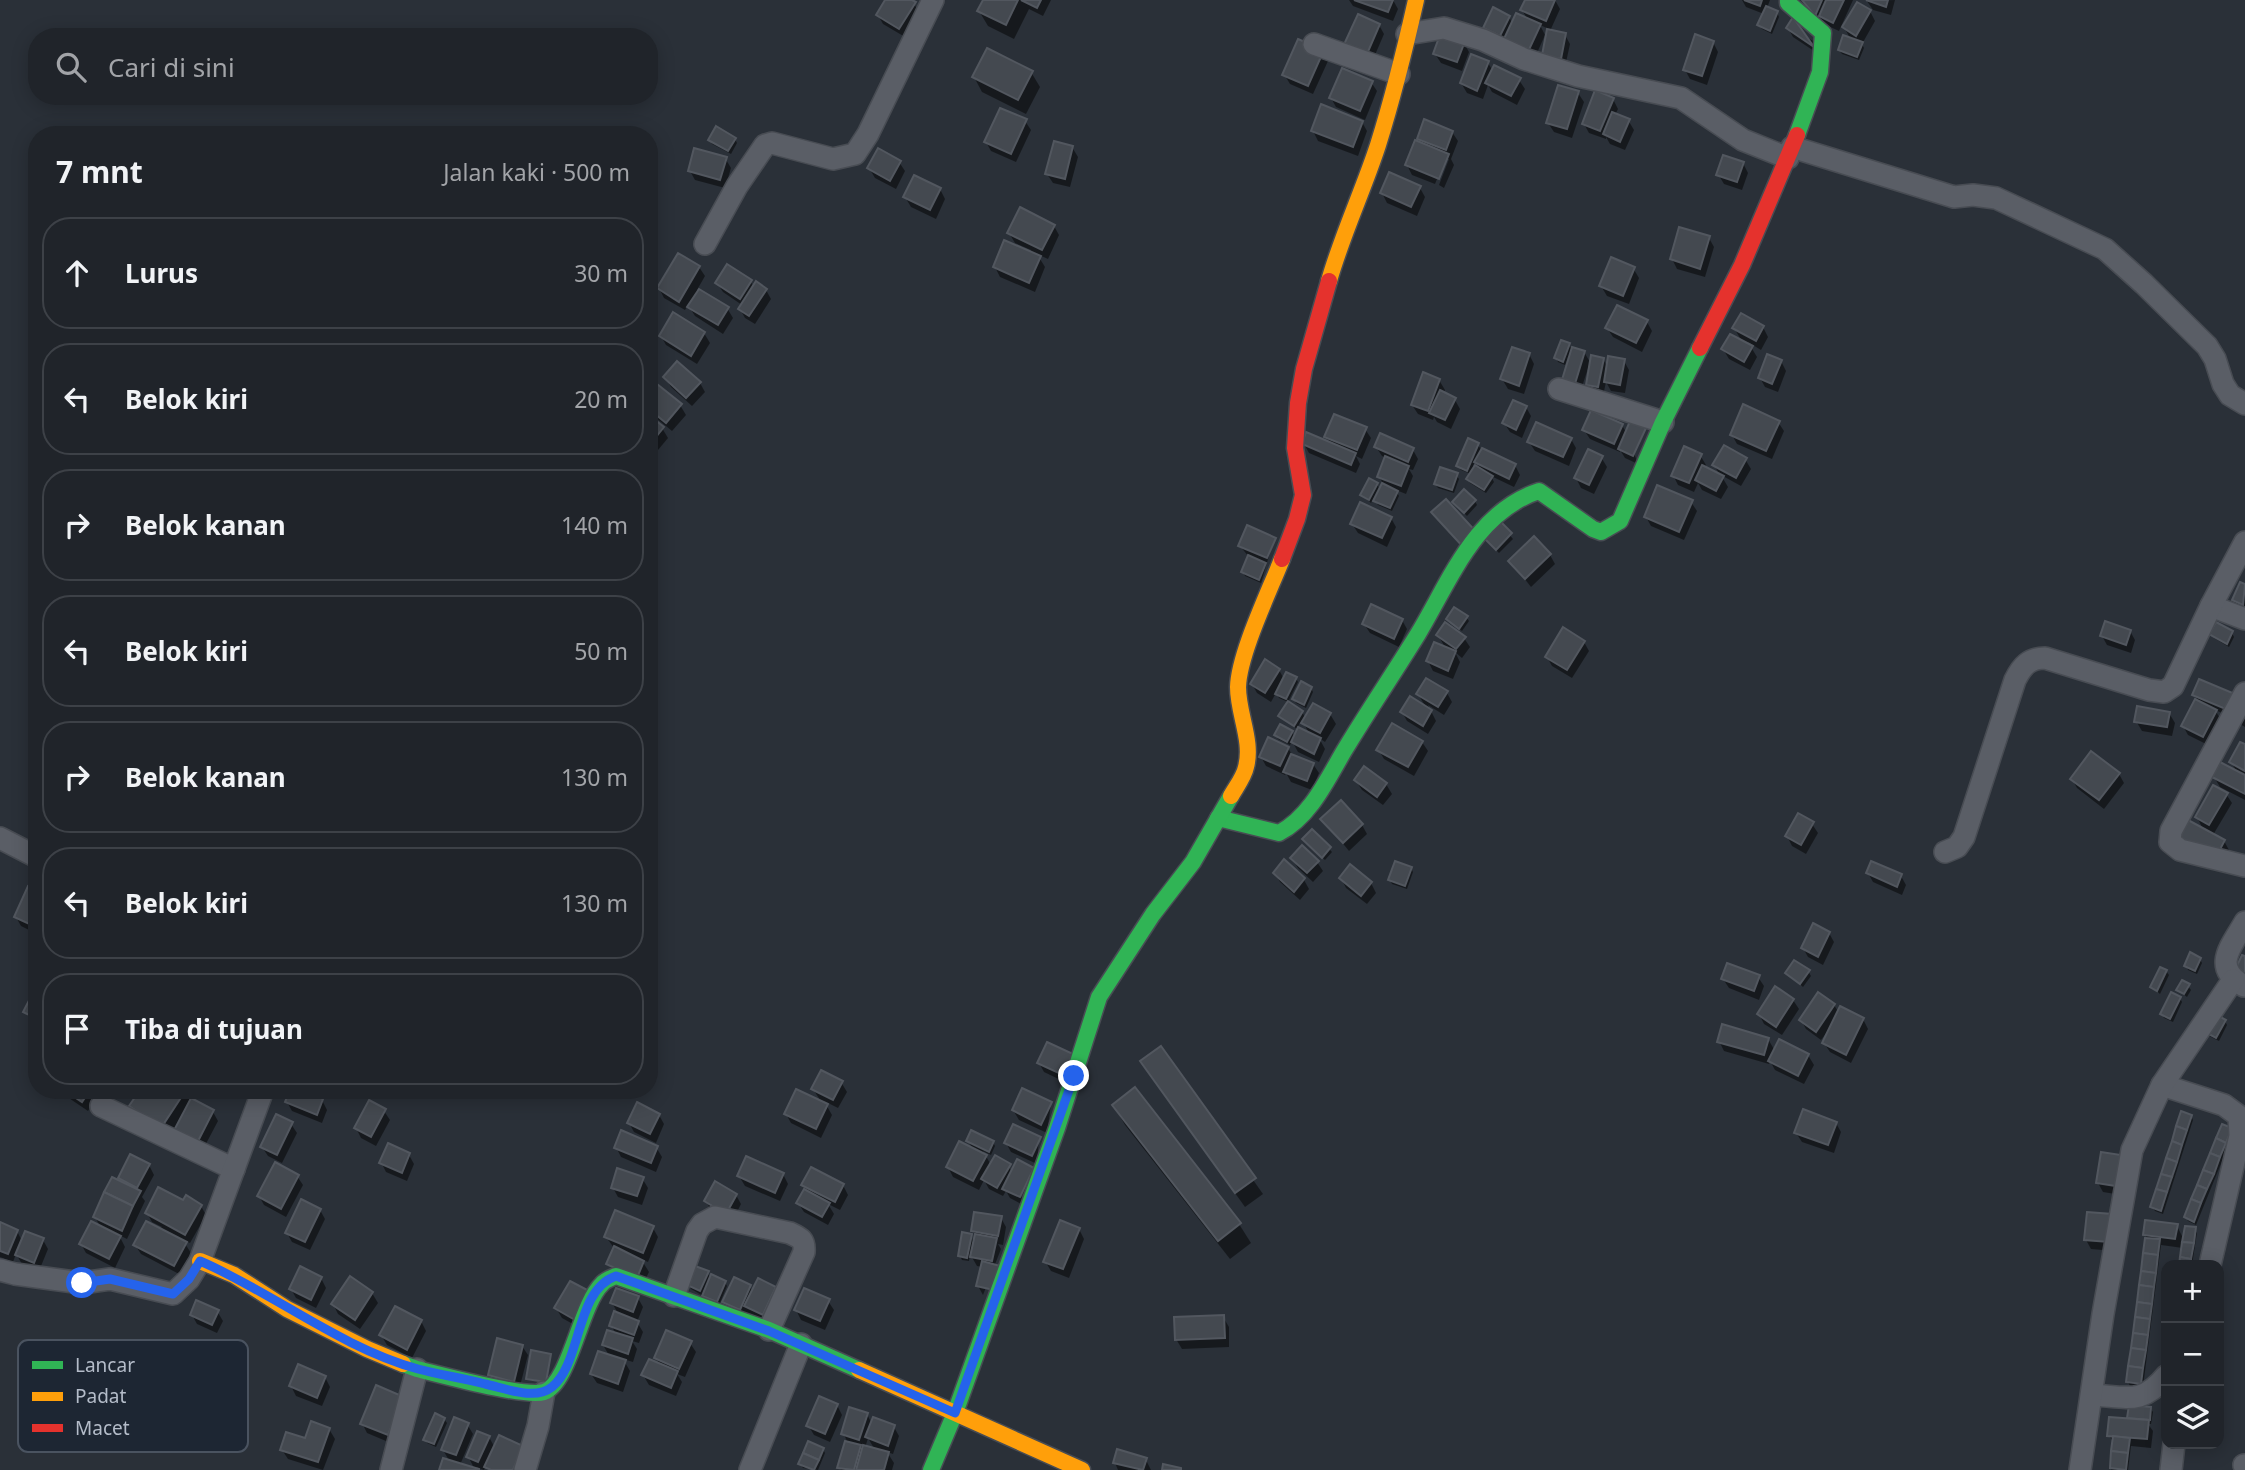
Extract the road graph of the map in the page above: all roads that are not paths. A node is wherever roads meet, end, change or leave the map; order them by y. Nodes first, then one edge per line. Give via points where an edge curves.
1 (933, 0) edge
2 (1416, 0) edge
3 (1788, 0) edge
4 (1407, 34) junction
5 (1314, 44) dead end
6 (1399, 74) junction
7 (1790, 152) junction
8 (705, 244) dead end
9 (1559, 389) dead end
10 (2245, 404) edge
11 (1663, 422) junction
12 (2245, 542) edge
13 (2211, 606) junction
14 (2245, 619) edge
15 (2245, 693) edge
16 (1218, 818) junction
17 (0, 838) edge
18 (28, 852) edge
19 (1945, 852) dead end
20 (2245, 866) edge
21 (2245, 922) edge
22 (2239, 983) edge
23 (2162, 1084) junction
24 (260, 1099) edge
25 (101, 1106) dead end
26 (234, 1169) junction
27 (2211, 1260) edge
28 (200, 1261) junction
29 (0, 1270) edge
30 (674, 1296) junction
31 (769, 1331) junction
32 (801, 1344) junction
33 (417, 1369) junction
34 (2161, 1381) edge
35 (544, 1392) junction
36 (2093, 1395) junction
37 (955, 1413) junction
38 (2173, 1449) edge
39 (1075, 1468) edge
40 (391, 1470) edge
41 (525, 1470) edge
42 (750, 1470) edge
43 (931, 1470) edge
44 (2080, 1470) edge
45 (2171, 1470) edge

1 - 8 street via 855,154 833,159 765,145
2 - 4 street
3 - 7 street via 1824,38 1820,72
4 - 6 street
4 - 7 street via 1444,28 1578,76 1681,98 1743,140
5 - 6 street
6 - 16 street via 1336,256 1304,369 1295,448 1303,495 1242,662 1238,687 1242,728 1249,746 1246,769
7 - 10 street via 1954,197 1996,198 2105,249 2207,346 2230,395
7 - 11 street via 1742,265
9 - 11 street
11 - 16 street via 1620,521 1608,529 1593,529 1539,491 1529,492 1465,549 1429,615 1294,825 1279,833
12 - 13 street
13 - 14 street
13 - 19 street via 2173,687 2164,692 2045,658 2022,666 1964,837 1957,847
15 - 20 street via 2171,831 2170,842 2180,849
16 - 37 street via 1193,862 1099,997
17 - 18 street
21 - 22 street via 2225,959
22 - 23 street
23 - 27 street via 2224,1105 2239,1116 2240,1136
23 - 36 street via 2127,1170
24 - 26 street
25 - 26 street
26 - 28 street
28 - 29 street via 173,1294 110,1279 82,1283
28 - 33 street via 367,1349
30 - 31 street
30 - 31 street via 698,1231 708,1220 715,1217 790,1233 801,1238 804,1252
30 - 35 street via 616,1276 603,1282 563,1372
31 - 32 street
32 - 37 street
32 - 42 street
33 - 35 street via 524,1393
33 - 40 street
34 - 36 street via 2137,1398
35 - 41 street
36 - 44 street
37 - 39 street
37 - 43 street
38 - 45 street

